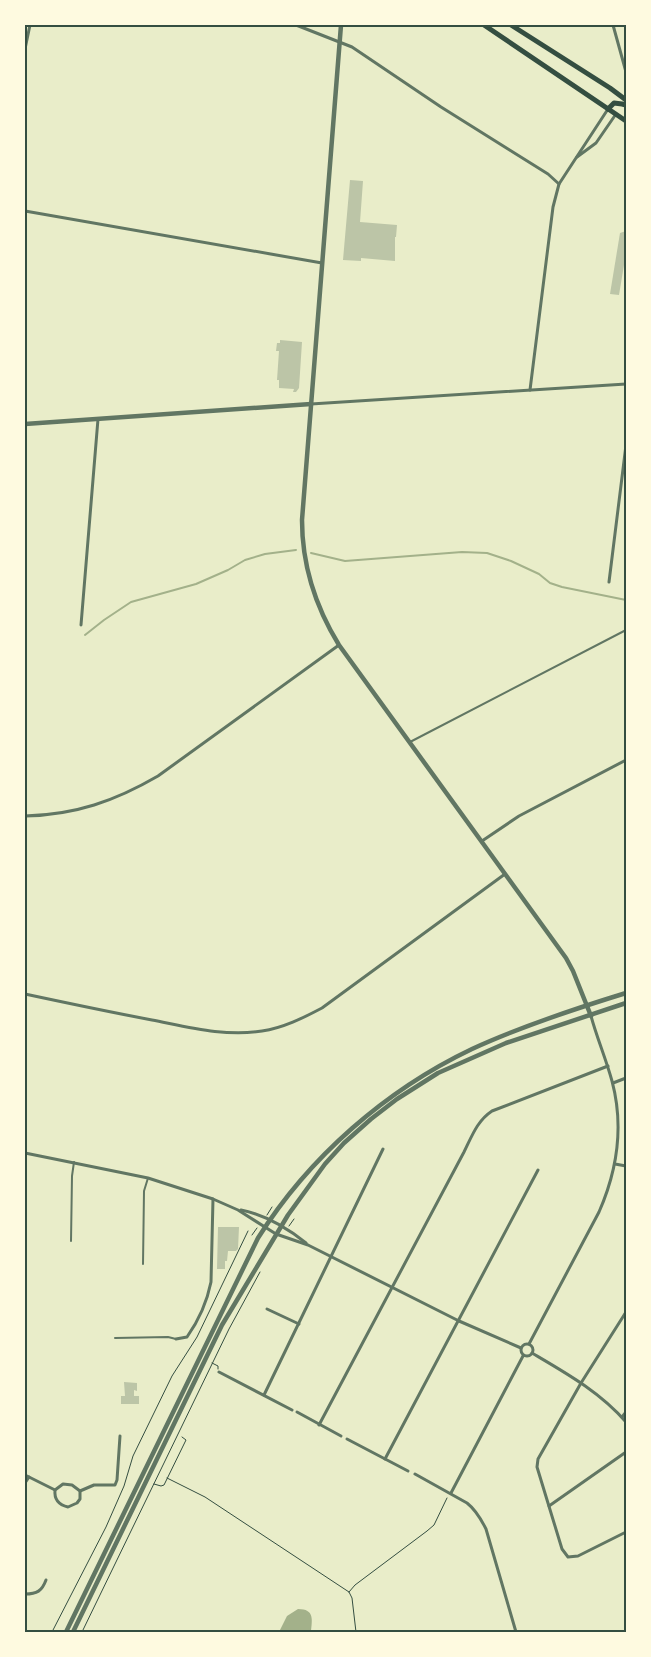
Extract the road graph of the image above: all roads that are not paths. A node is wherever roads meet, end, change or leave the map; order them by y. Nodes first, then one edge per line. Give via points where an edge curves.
1 (30, 25) edge
2 (296, 25) edge
3 (341, 25) edge
4 (484, 25) edge
5 (511, 25) edge
6 (613, 25) edge
7 (339, 41) junction
8 (25, 49) edge
9 (626, 72) edge
10 (619, 95) junction
11 (626, 100) edge
12 (620, 103) junction
13 (626, 106) edge
14 (608, 109) junction
15 (616, 114) junction
16 (626, 121) edge
17 (576, 157) junction
18 (559, 184) junction
19 (25, 211) edge
20 (322, 264) junction
21 (626, 384) edge
22 (530, 390) junction
23 (311, 404) junction
24 (98, 419) junction
25 (25, 424) edge
26 (626, 445) edge
27 (609, 582) dead end
28 (81, 625) dead end
29 (626, 630) edge
30 (339, 645) junction
31 (410, 742) junction
32 (626, 760) edge
33 (25, 816) edge
34 (482, 841) junction
35 (505, 874) junction
36 (626, 993) edge
37 (25, 994) edge
38 (626, 1004) edge
39 (587, 1005) junction
40 (591, 1016) junction
41 (608, 1066) junction
42 (626, 1078) edge
43 (613, 1083) junction
44 (383, 1149) dead end
45 (25, 1153) edge
46 (74, 1162) junction
47 (615, 1164) junction
48 (626, 1166) edge
49 (538, 1170) dead end
50 (148, 1178) junction
51 (213, 1199) junction
52 (238, 1210) junction
53 (271, 1220) junction
54 (282, 1226) junction
55 (265, 1228) junction
56 (276, 1234) junction
57 (71, 1241) dead end
58 (308, 1245) junction
59 (331, 1257) junction
60 (143, 1264) dead end
61 (392, 1286) junction
62 (267, 1309) dead end
63 (626, 1312) edge
64 (459, 1321) junction
65 (298, 1324) junction
66 (115, 1338) dead end
67 (176, 1339) joint
68 (529, 1344) junction
69 (521, 1348) junction
70 (532, 1353) junction
71 (523, 1356) junction
72 (219, 1372) road end
73 (581, 1382) junction
74 (264, 1395) junction
75 (292, 1410) dead end
76 (297, 1412) dead end
77 (626, 1412) edge
78 (622, 1417) junction
79 (626, 1422) edge
80 (320, 1424) junction
81 (120, 1436) dead end
82 (341, 1436) dead end
83 (347, 1439) dead end
84 (626, 1452) edge
85 (385, 1459) junction
86 (408, 1471) dead end
87 (415, 1474) dead end
88 (27, 1476) edge
89 (25, 1483) edge
90 (55, 1490) junction
91 (80, 1491) junction
92 (451, 1494) junction
93 (549, 1506) junction
94 (626, 1532) edge
95 (46, 1580) dead end
96 (25, 1594) edge
97 (66, 1632) edge
98 (73, 1632) edge
99 (516, 1632) edge

1 - 8 street
2 - 7 street
3 - 7 street
4 - 14 main road
5 - 10 main road
6 - 9 street
7 - 18 street
7 - 20 street
10 - 11 main road
10 - 12 main road
12 - 13 main road
12 - 14 main road via 614,103
12 - 15 main road
14 - 15 main road
14 - 17 street
15 - 16 main road
15 - 17 street via 596,142
17 - 18 street
18 - 22 street via 553,207
19 - 20 street
20 - 23 street
21 - 22 street
22 - 23 street
23 - 24 street
23 - 30 street via 302,520 304,550 309,580 320,612
24 - 25 street
24 - 28 street
26 - 27 street
29 - 31 lane
30 - 31 street
30 - 33 street via 136,789 86,808
31 - 34 street
32 - 34 street via 519,816
34 - 35 street
35 - 37 street via 322,1008 283,1026 240,1033 199,1030
35 - 39 street via 566,958
36 - 39 street
38 - 40 street
39 - 40 street
39 - 53 street via 471,1050 394,1095 323,1156
40 - 41 street
40 - 54 street via 506,1043 438,1073 397,1099 325,1164
41 - 43 street
41 - 61 street via 492,1111 480,1122
42 - 43 street
43 - 47 street via 618,1115
44 - 59 street
45 - 46 street
46 - 50 street
46 - 57 lane
47 - 48 street
47 - 68 street via 599,1212
49 - 64 street
50 - 51 street
50 - 60 lane via 144,1191
51 - 52 street
51 - 67 street via 209,1295 187,1337
52 - 53 street
52 - 55 street
53 - 54 street
53 - 55 street
54 - 56 street
54 - 58 street
55 - 56 street
55 - 97 street via 240,1273
56 - 58 street
56 - 98 street via 222,1325
58 - 59 street
59 - 61 street
59 - 65 street
61 - 64 street
61 - 80 street
62 - 65 street
63 - 73 street
64 - 69 street
64 - 85 street
65 - 74 street
66 - 67 lane
68 - 69 street
68 - 70 street
69 - 71 street
70 - 71 street via 528,1357
70 - 73 street
71 - 92 street
72 - 74 street
73 - 78 street
73 - 93 street via 538,1459
74 - 75 street
76 - 80 street
77 - 78 street
78 - 79 street
80 - 82 street
81 - 91 street via 116,1485 94,1485
83 - 85 street
84 - 93 street
85 - 86 street
87 - 92 street
88 - 89 street
88 - 90 street
90 - 91 street via 67,1484
90 - 91 street via 56,1500 68,1507 78,1502
92 - 99 street via 474,1509 486,1530
93 - 94 street via 562,1550 568,1557 578,1556
95 - 96 street via 38,1592

